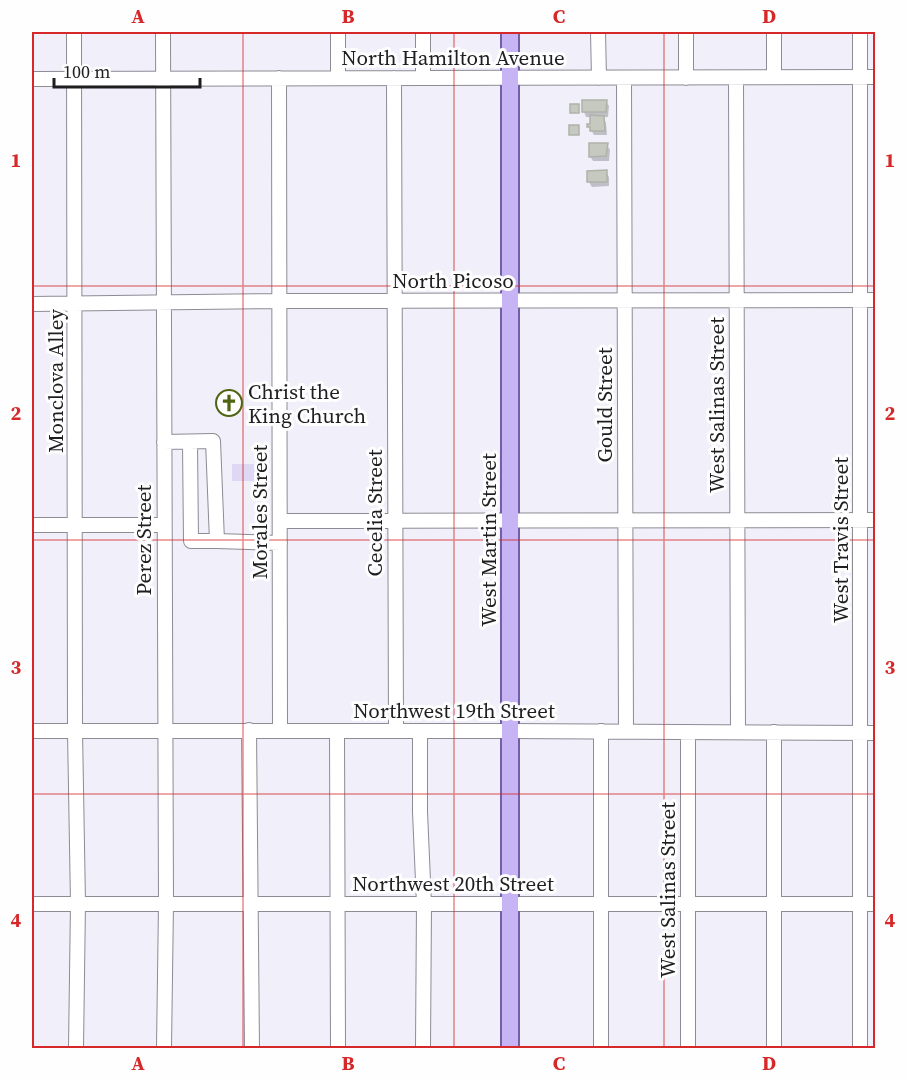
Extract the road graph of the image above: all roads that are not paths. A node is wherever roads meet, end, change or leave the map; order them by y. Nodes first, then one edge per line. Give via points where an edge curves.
1 (74, 32) edge
2 (163, 32) edge
3 (338, 32) edge
4 (423, 32) edge
5 (510, 32) edge
6 (598, 32) edge
7 (686, 32) edge
8 (774, 32) edge
9 (860, 32) edge
10 (774, 77) junction
11 (860, 77) junction
12 (876, 77) edge
13 (279, 78) junction
14 (338, 78) junction
15 (394, 78) junction
16 (423, 78) junction
17 (510, 78) junction
18 (598, 78) junction
19 (624, 78) junction
20 (686, 78) junction
21 (736, 78) junction
22 (32, 79) edge
23 (74, 79) junction
24 (163, 79) junction
25 (625, 300) junction
26 (737, 300) junction
27 (861, 300) junction
28 (876, 300) edge
29 (279, 301) junction
30 (395, 301) junction
31 (510, 301) junction
32 (164, 302) junction
33 (32, 304) edge
34 (76, 304) junction
35 (164, 442) junction
36 (190, 442) junction
37 (164, 474) junction
38 (190, 474) junction
39 (625, 520) junction
40 (738, 520) junction
41 (861, 520) junction
42 (876, 520) edge
43 (280, 521) junction
44 (395, 521) junction
45 (510, 521) junction
46 (32, 525) edge
47 (74, 525) junction
48 (163, 525) junction
49 (217, 541) junction
50 (280, 543) junction
51 (249, 730) junction
52 (280, 730) junction
53 (510, 730) junction
54 (32, 731) edge
55 (75, 731) junction
56 (164, 731) junction
57 (338, 731) junction
58 (396, 731) junction
59 (420, 731) junction
60 (601, 731) junction
61 (626, 731) junction
62 (688, 732) junction
63 (738, 732) junction
64 (774, 732) junction
65 (860, 733) junction
66 (876, 733) edge
67 (78, 903) junction
68 (510, 903) junction
69 (32, 904) edge
70 (166, 904) junction
71 (252, 904) junction
72 (339, 904) junction
73 (424, 904) junction
74 (602, 904) junction
75 (688, 904) junction
76 (775, 904) junction
77 (860, 904) junction
78 (876, 904) edge
79 (76, 1048) edge
80 (164, 1048) edge
81 (252, 1048) edge
82 (338, 1048) edge
83 (423, 1048) edge
84 (510, 1048) edge
85 (601, 1048) edge
86 (688, 1048) edge
87 (774, 1048) edge
88 (860, 1048) edge

1 - 23 street, Monclova Alley
2 - 24 street, Perez Street
3 - 14 street
4 - 16 street
5 - 17 main road, West Martin Street
6 - 18 street
7 - 20 street
8 - 10 street
9 - 11 street, West Travis Street
10 - 11 street, North Hamilton Avenue
10 - 21 street, North Hamilton Avenue
11 - 12 street, North Hamilton Avenue
11 - 27 street, West Travis Street
13 - 14 street, North Hamilton Avenue
13 - 24 street, North Hamilton Avenue
13 - 29 street, Morales Street
14 - 15 street, North Hamilton Avenue
15 - 16 street, North Hamilton Avenue
15 - 30 street, Cecelia Street
16 - 17 street, North Hamilton Avenue
17 - 18 street, North Hamilton Avenue
17 - 31 main road, West Martin Street
18 - 19 street, North Hamilton Avenue
19 - 20 street, North Hamilton Avenue
19 - 25 street, Gould Street
20 - 21 street, North Hamilton Avenue
21 - 26 street, West Salinas Street
22 - 23 street, North Hamilton Avenue
23 - 24 street, North Hamilton Avenue
23 - 34 street, Monclova Alley
24 - 32 street, Perez Street
25 - 26 street, North Picoso
25 - 31 street, North Picoso
25 - 39 street, Gould Street
26 - 27 street, North Picoso
26 - 40 street, West Salinas Street
27 - 28 street, North Picoso
27 - 41 street, West Travis Street
29 - 30 street, North Picoso
29 - 32 street, North Picoso
29 - 43 street, Morales Street
30 - 31 street, North Picoso
30 - 44 street, Cecelia Street
31 - 45 main road, West Martin Street
32 - 34 street, North Picoso
32 - 35 street, Perez Street
33 - 34 street, North Picoso
34 - 47 street, Monclova Alley
35 - 36 street
35 - 37 street, Perez Street
36 - 38 street
36 - 49 street via 213,441
37 - 38 street
37 - 48 street, Perez Street
38 - 49 street via 190,541
39 - 40 street
39 - 45 street
39 - 61 street, Gould Street
40 - 41 street
40 - 63 street, West Salinas Street
41 - 42 street
41 - 65 street, West Travis Street
43 - 44 street
43 - 50 street, Morales Street
44 - 45 street
44 - 58 street, Cecelia Street
45 - 53 main road, West Martin Street
46 - 47 street
47 - 48 street
47 - 55 street, Monclova Alley
48 - 56 street, Perez Street
49 - 50 street
50 - 52 street, Morales Street
51 - 52 street, Northwest 19th Street
51 - 56 street, Northwest 19th Street
51 - 71 street
52 - 57 street, Northwest 19th Street
53 - 59 street, Northwest 19th Street
53 - 60 street, Northwest 19th Street
53 - 68 main road, West Martin Street
54 - 55 street, Northwest 19th Street
55 - 56 street, Northwest 19th Street
55 - 67 street, Monclova Alley
56 - 70 street, Perez Street
57 - 58 street, Northwest 19th Street
57 - 72 street
58 - 59 street, Northwest 19th Street
59 - 73 street
60 - 61 street, Northwest 19th Street
60 - 74 street
61 - 62 street, Northwest 19th Street
62 - 63 street, Northwest 19th Street
62 - 75 street, West Salinas Street
63 - 64 street, Northwest 19th Street
64 - 65 street, Northwest 19th Street
64 - 76 street
65 - 66 street, Northwest 19th Street
65 - 77 street, West Travis Street
67 - 69 street, Northwest 20th Street
67 - 70 street, Northwest 20th Street
67 - 79 street, Monclova Alley
68 - 73 street, Northwest 20th Street
68 - 74 street, Northwest 20th Street
68 - 84 main road, West Martin Street
70 - 71 street, Northwest 20th Street
70 - 80 street, Perez Street
71 - 72 street, Northwest 20th Street
71 - 81 street
72 - 73 street, Northwest 20th Street
72 - 82 street
73 - 83 street
74 - 75 street, Northwest 20th Street
74 - 85 street
75 - 76 street, Northwest 20th Street
75 - 86 street, West Salinas Street
76 - 77 street, Northwest 20th Street
76 - 87 street
77 - 78 street, Northwest 20th Street
77 - 88 street, West Travis Street

